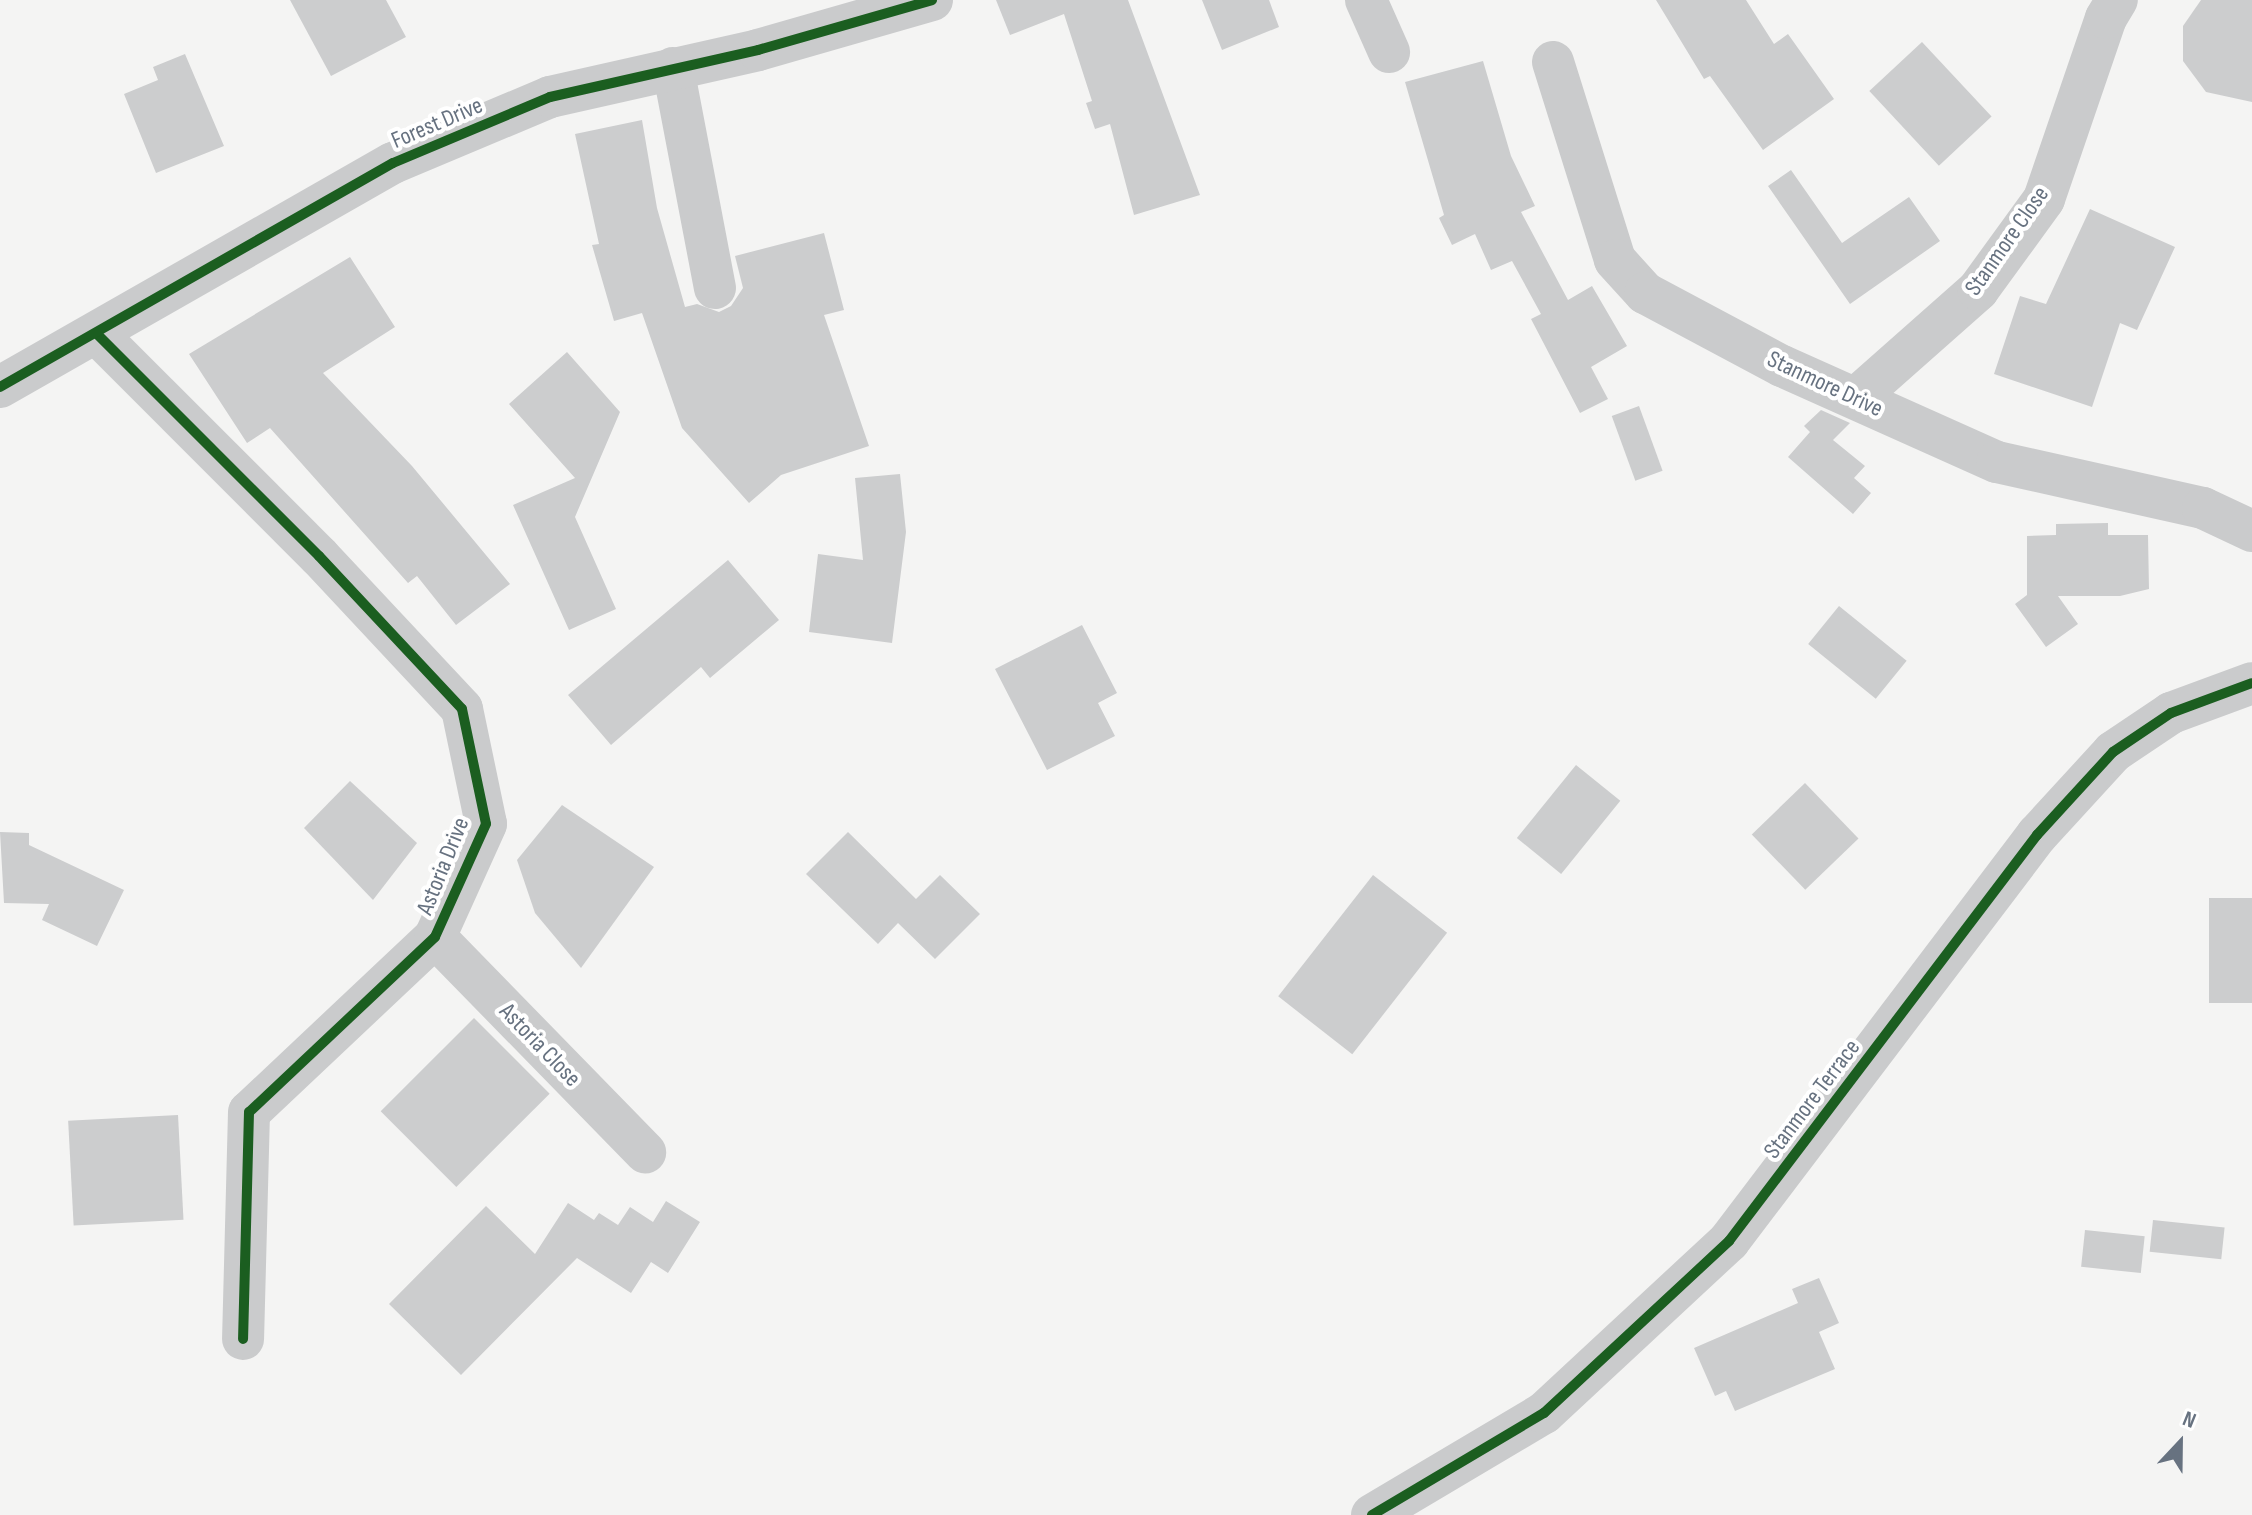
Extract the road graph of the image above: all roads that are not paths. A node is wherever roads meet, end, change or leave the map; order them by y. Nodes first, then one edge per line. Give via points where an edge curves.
1 (932, 0) edge
2 (1366, 0) edge
3 (2117, 0) edge
4 (1389, 52) dead end
5 (1553, 62) dead end
6 (673, 68) junction
7 (715, 288) dead end
8 (97, 334) junction
9 (0, 387) edge
10 (1856, 398) junction
11 (2252, 531) edge
12 (2252, 683) edge
13 (435, 937) junction
14 (645, 1152) dead end
15 (243, 1339) dead end
16 (1372, 1515) edge

1 - 6 street, Forest Drive
2 - 4 street
3 - 10 street, Stanmore Close via 2106,18 2044,199 1978,290
5 - 10 street, Stanmore Drive via 1615,260 1645,293 1782,366
6 - 7 street
6 - 8 street, Forest Drive via 550,97 393,163
8 - 9 street, Forest Drive
8 - 13 street, Astoria Drive via 319,556 462,709 486,824
10 - 11 street, Stanmore Drive via 1997,462 2203,508
12 - 16 street, Stanmore Terrace via 2171,713 2113,752 2037,835 1729,1241 1544,1413
13 - 14 street, Astoria Close
13 - 15 street, Astoria Drive via 249,1112

